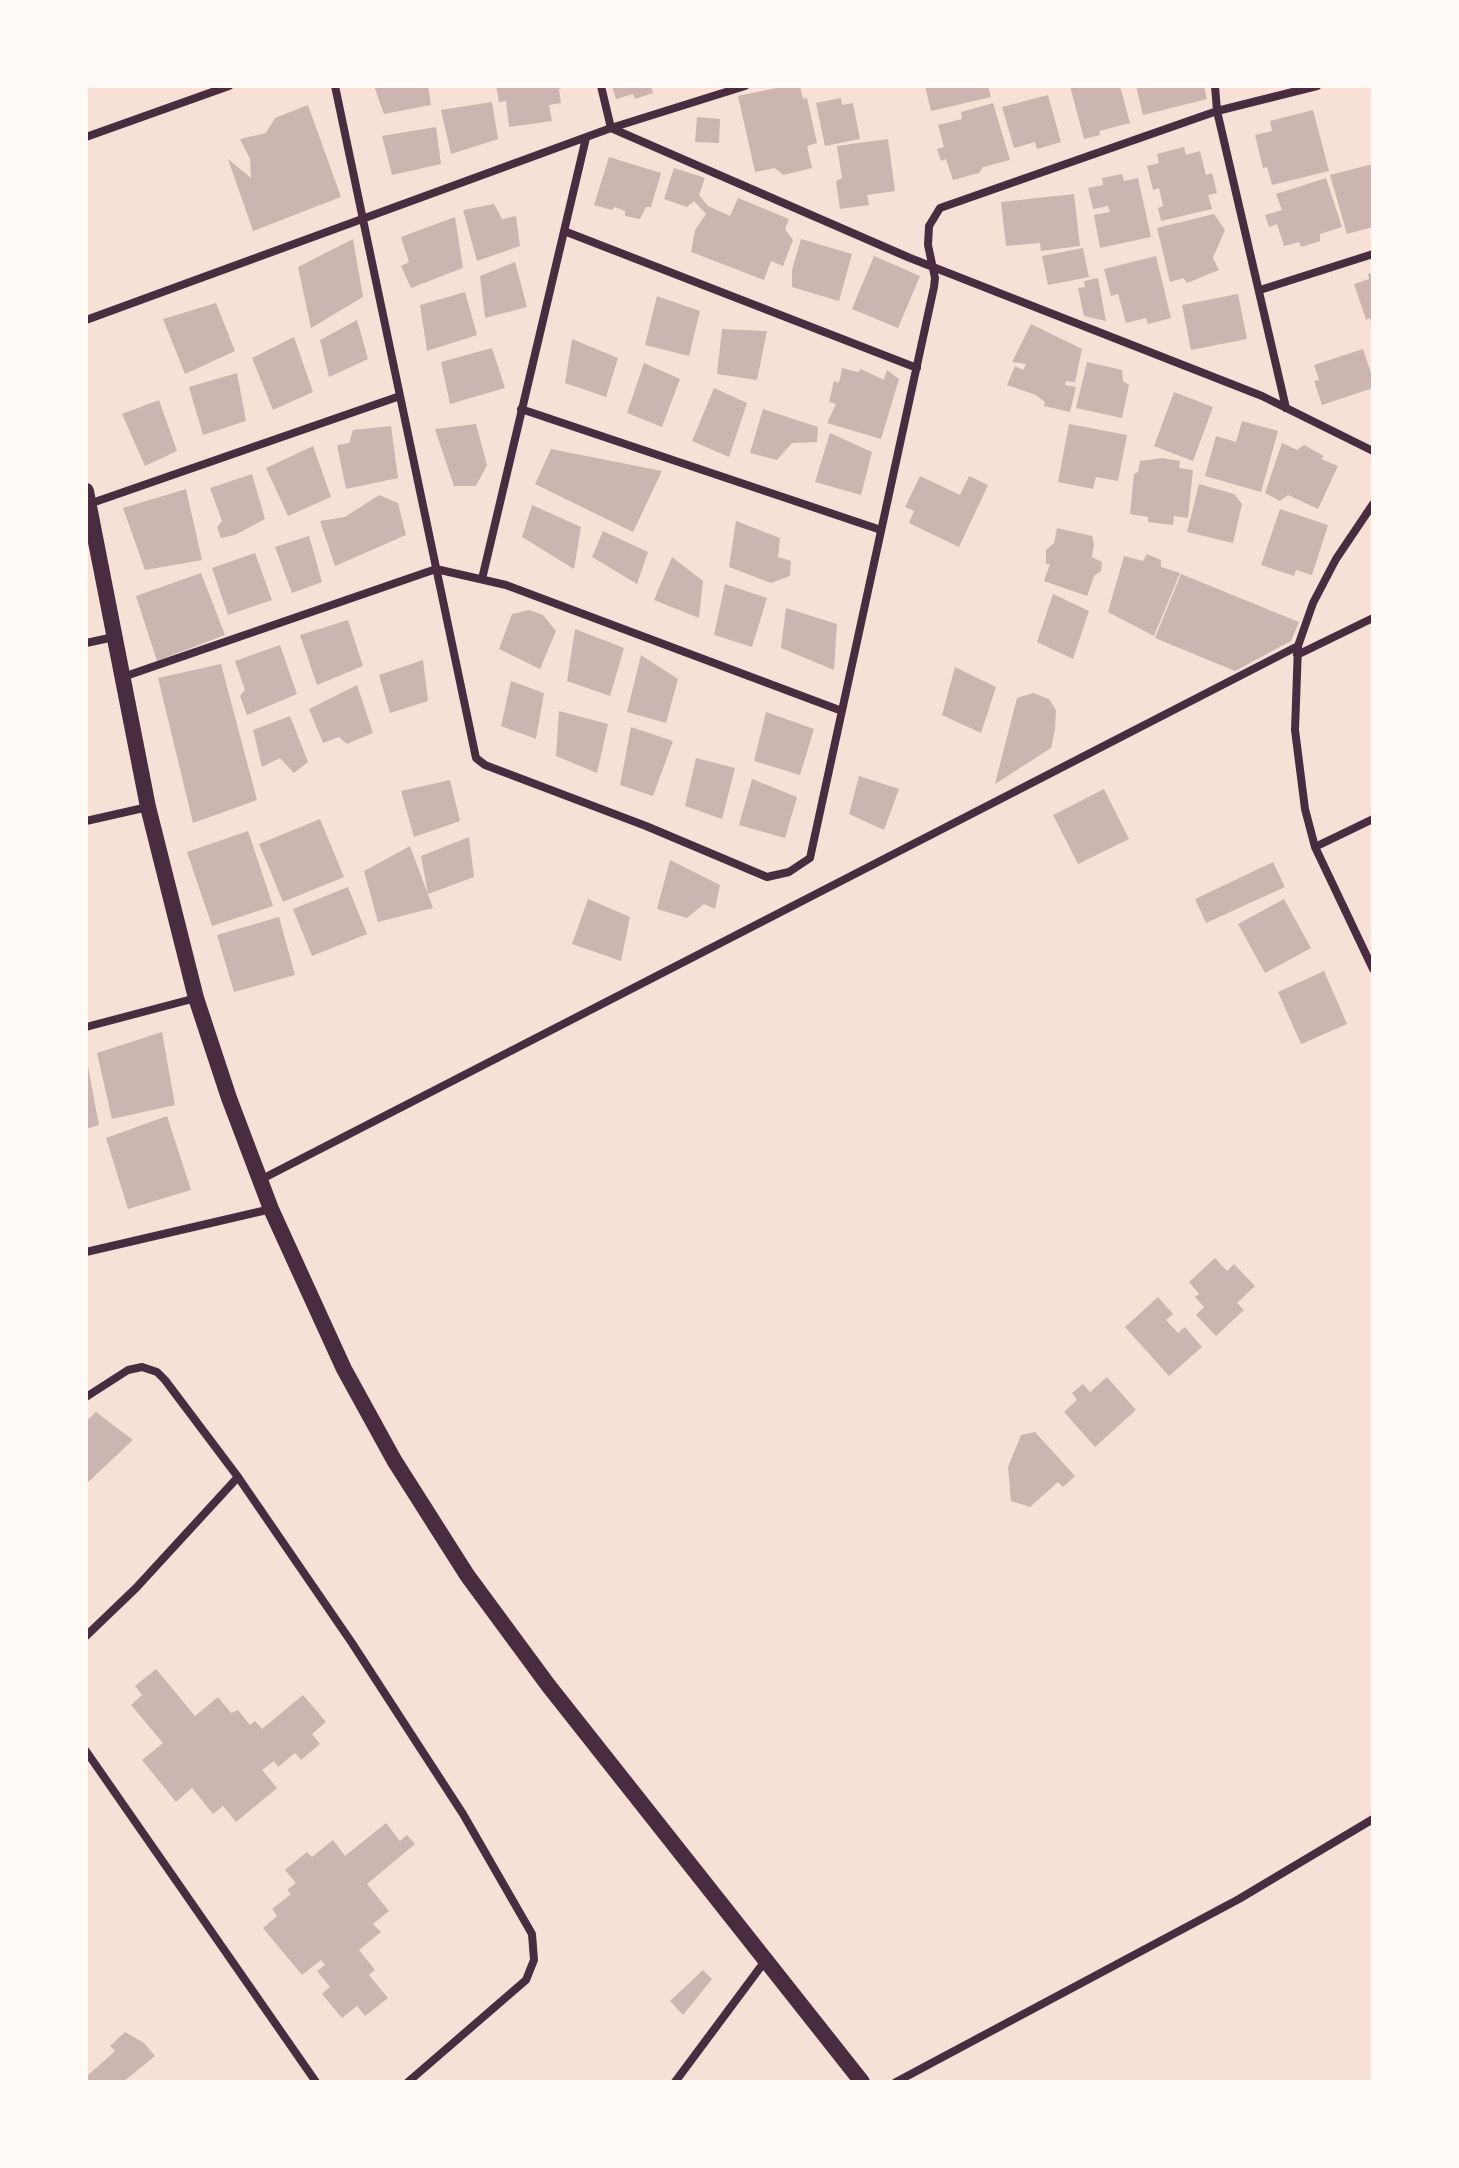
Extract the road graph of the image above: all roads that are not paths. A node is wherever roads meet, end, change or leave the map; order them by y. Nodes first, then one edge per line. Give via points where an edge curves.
1 (229, 86) edge
2 (335, 86) edge
3 (601, 86) edge
4 (745, 86) edge
5 (1215, 86) edge
6 (1317, 86) edge
7 (1217, 111) junction
8 (611, 128) junction
9 (86, 137) edge
10 (586, 138) junction
11 (362, 217) junction
12 (564, 231) junction
13 (1373, 254) edge
14 (931, 266) junction
15 (1260, 290) junction
16 (86, 320) edge
17 (917, 368) junction
18 (400, 396) junction
19 (1286, 408) junction
20 (521, 409) junction
21 (1373, 451) edge
22 (87, 498) edge
23 (1373, 504) edge
24 (881, 530) junction
25 (436, 569) junction
26 (482, 579) junction
27 (1373, 618) edge
28 (114, 637) junction
29 (86, 643) edge
30 (1297, 651) junction
31 (123, 677) junction
32 (842, 711) junction
33 (148, 807) junction
34 (1373, 819) edge
35 (86, 821) edge
36 (1315, 847) junction
37 (1373, 969) edge
38 (196, 998) junction
39 (86, 1027) edge
40 (260, 1180) junction
41 (271, 1209) junction
42 (86, 1252) edge
43 (86, 1397) edge
44 (238, 1477) junction
45 (86, 1636) edge
46 (86, 1751) edge
47 (1373, 1819) edge
48 (765, 1961) junction
49 (316, 2082) edge
50 (408, 2082) edge
51 (675, 2082) edge
52 (862, 2082) edge
53 (896, 2082) edge

1 - 9 street
2 - 11 street
3 - 8 street
4 - 8 street
5 - 7 street
6 - 7 street
7 - 14 street via 940,208 929,226
7 - 15 street
8 - 10 street
8 - 14 street
10 - 11 street
10 - 12 street
11 - 16 street
11 - 18 street
12 - 17 street
12 - 20 street
13 - 15 street
14 - 17 street via 934,287
14 - 19 street
15 - 19 street
17 - 24 street
18 - 22 street
18 - 25 street
19 - 21 street
20 - 24 street
20 - 26 street
22 - 28 main road
23 - 30 street via 1313,603
24 - 32 street
25 - 26 street
25 - 31 street
25 - 32 street via 478,760 767,877 789,872 810,858
26 - 32 street
27 - 30 street
28 - 29 street
28 - 31 main road
30 - 36 street via 1295,730
30 - 40 street
31 - 33 main road
33 - 35 street
33 - 38 main road
34 - 36 street
36 - 37 street
38 - 39 street
38 - 40 main road
40 - 41 main road
41 - 42 street
41 - 48 main road via 344,1369 467,1575
43 - 44 street via 128,1370 157,1372
44 - 45 street
44 - 50 street via 463,1814 532,1934 534,1960 526,1980
46 - 49 street
47 - 53 street via 1239,1899
48 - 51 street
48 - 52 main road

